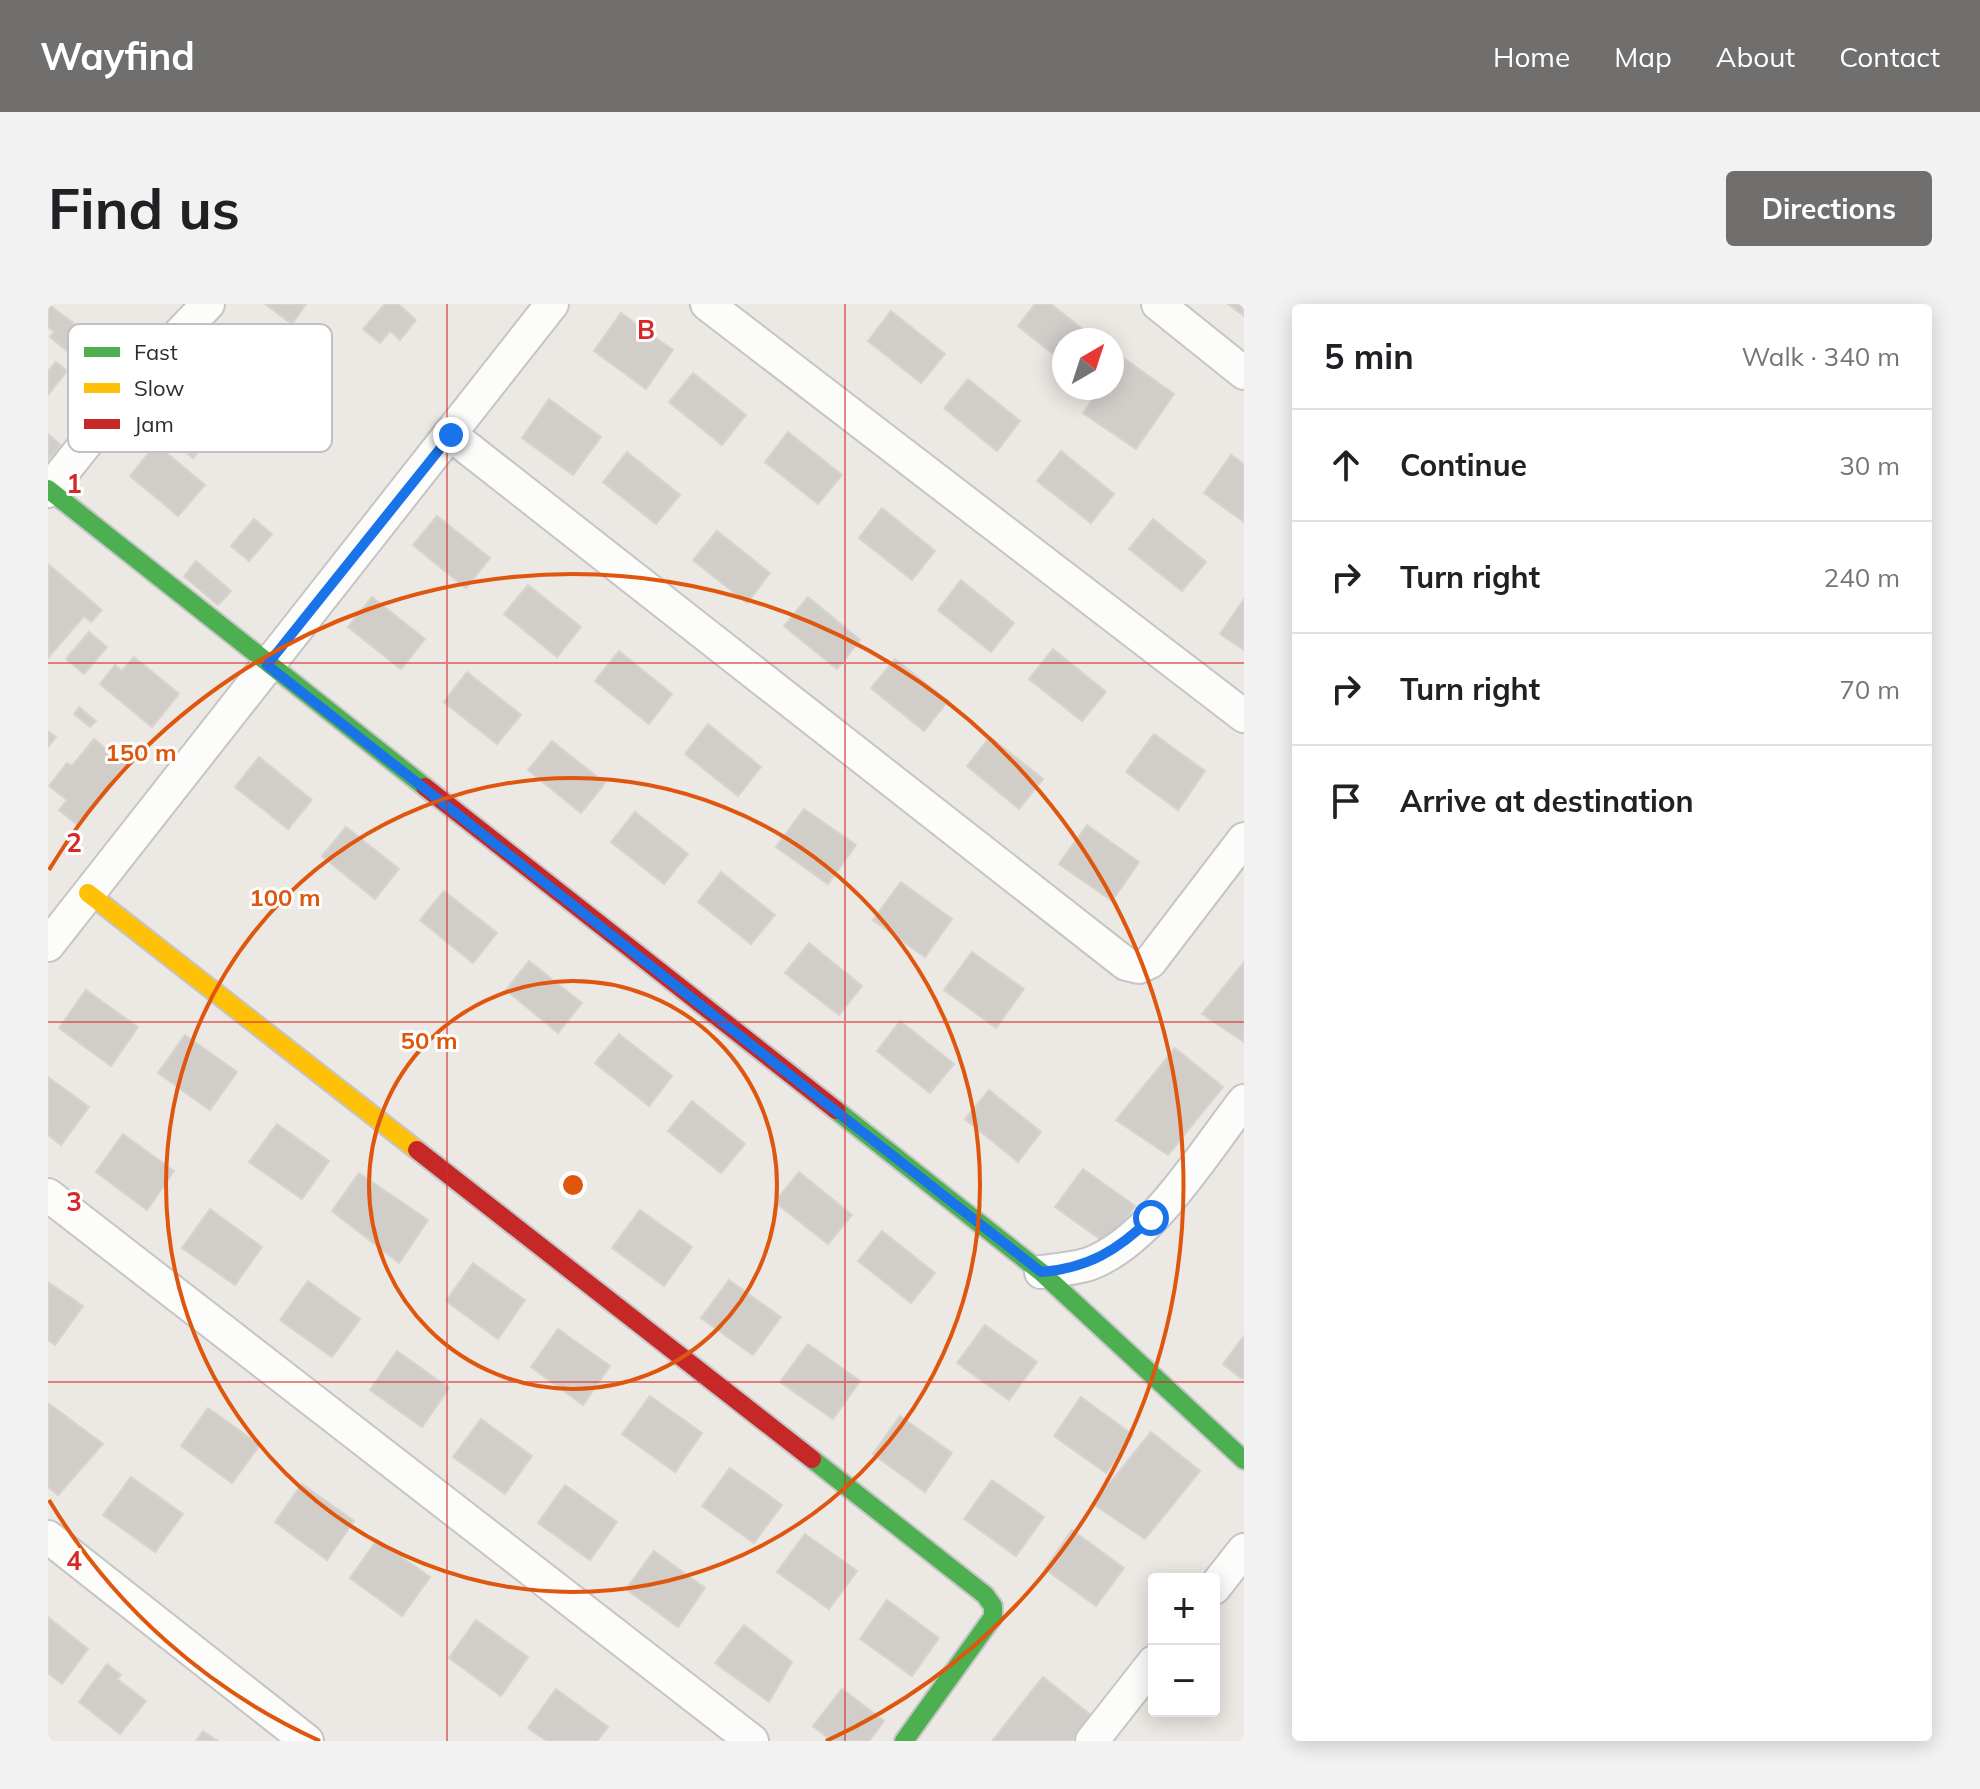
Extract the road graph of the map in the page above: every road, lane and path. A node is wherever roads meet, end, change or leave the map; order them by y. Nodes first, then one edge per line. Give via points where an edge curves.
1 (208, 304) edge
2 (552, 304) edge
3 (707, 304) edge
4 (1158, 304) edge
5 (189, 324) edge
6 (1244, 373) edge
7 (451, 435) junction
8 (79, 452) edge
9 (48, 490) edge
10 (267, 665) junction
11 (1244, 716) edge
12 (1244, 839) edge
13 (88, 893) junction
14 (48, 945) edge
15 (1244, 1101) edge
16 (48, 1195) edge
17 (1041, 1272) junction
18 (1244, 1460) edge
19 (48, 1537) edge
20 (1244, 1550) edge
21 (1220, 1580) edge
22 (1148, 1670) edge
23 (307, 1741) edge
24 (752, 1741) edge
25 (904, 1741) edge
26 (1092, 1741) edge

1 - 5 street
2 - 7 street
3 - 11 street
4 - 6 street
7 - 10 street
7 - 12 street via 1126,964 1139,967 1150,962
8 - 9 street
9 - 10 street
10 - 13 street
10 - 17 street
13 - 14 street
13 - 25 street via 985,1595 993,1617
15 - 17 street via 1132,1237 1090,1263
16 - 24 street
17 - 18 street
19 - 23 street
20 - 21 street
22 - 26 street

